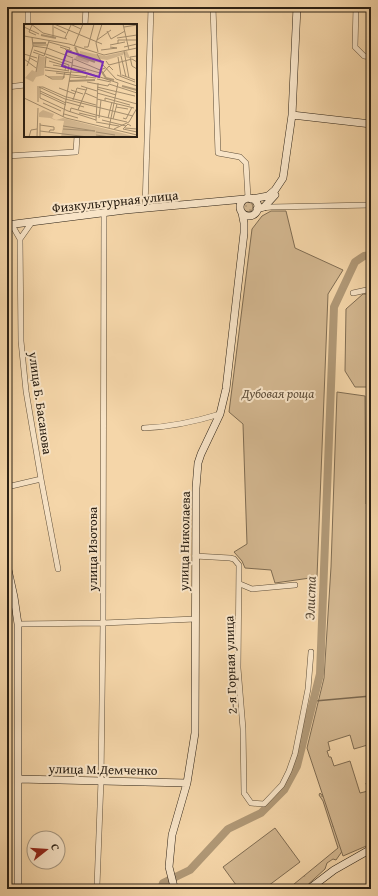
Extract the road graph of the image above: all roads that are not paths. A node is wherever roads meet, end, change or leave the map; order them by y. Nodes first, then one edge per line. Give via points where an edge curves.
1 (28, 7) edge
2 (86, 7) edge
3 (151, 7) edge
4 (213, 7) edge
5 (297, 7) edge
6 (356, 7) edge
7 (28, 24) edge
8 (85, 24) edge
9 (371, 57) edge
10 (24, 85) edge
11 (7, 87) edge
12 (292, 115) junction
13 (371, 124) edge
14 (77, 137) edge
15 (7, 156) edge
16 (283, 178) junction
17 (248, 199) junction
18 (226, 202) junction
19 (371, 205) edge
20 (145, 208) junction
21 (256, 211) junction
22 (241, 212) junction
23 (104, 213) junction
24 (32, 222) junction
25 (9, 225) edge
26 (244, 233) junction
27 (20, 239) junction
28 (371, 289) edge
29 (353, 293) dead end
30 (220, 414) junction
31 (144, 428) dead end
32 (41, 479) junction
33 (7, 488) edge
34 (195, 556) junction
35 (7, 565) edge
36 (58, 569) dead end
37 (240, 584) junction
38 (295, 585) dead end
39 (11, 598) edge
40 (195, 619) junction
41 (103, 623) junction
42 (18, 624) junction
43 (311, 652) dead end
44 (18, 779) junction
45 (101, 780) junction
46 (187, 783) junction
47 (371, 849) edge
48 (96, 888) edge
49 (175, 888) edge
50 (18, 889) edge
51 (309, 889) edge

1 - 7 street
2 - 8 street
3 - 20 street
4 - 17 street via 218,153 240,157 246,163
5 - 12 street
6 - 9 street via 355,47 364,56
10 - 11 street
12 - 13 street
12 - 16 street
14 - 15 street via 76,152
16 - 17 street, Физкультурная улица via 268,196
16 - 21 street via 273,198
17 - 18 street, Физкультурная улица
17 - 21 street via 256,202
17 - 22 street via 241,203
18 - 20 street, Физкультурная улица
18 - 22 street via 233,204
19 - 21 street via 271,207
20 - 23 street, Физкультурная улица
21 - 22 street via 247,216
21 - 26 street
22 - 26 street, улица Николаева
23 - 24 street, Физкультурная улица
23 - 41 street, улица Изотова
24 - 25 street, Физкультурная улица
24 - 27 street
25 - 27 street
26 - 30 street, улица Николаева via 226,390
27 - 32 street, улица Б. Басанова via 22,348 26,391
28 - 29 street
30 - 31 street via 169,427
30 - 34 street, улица Николаева via 198,463
32 - 33 street
32 - 36 street, улица Б. Басанова
34 - 37 street, 2-я Горная улица via 234,558 239,565
34 - 40 street, улица Николаева
35 - 39 street
37 - 38 street via 252,589
37 - 43 street, 2-я Горная улица via 238,668 243,729 244,793 251,803 264,804 282,785 296,754 308,689
39 - 42 street
40 - 41 street
40 - 46 street, улица Николаева via 195,733
41 - 42 street
41 - 45 street, улица Изотова
42 - 44 street
44 - 45 street, улица М.Демченко
44 - 50 street
45 - 46 street, улица М.Демченко
45 - 48 street, улица Изотова
46 - 49 street, улица Николаева via 172,835 169,867
47 - 51 street via 334,870

